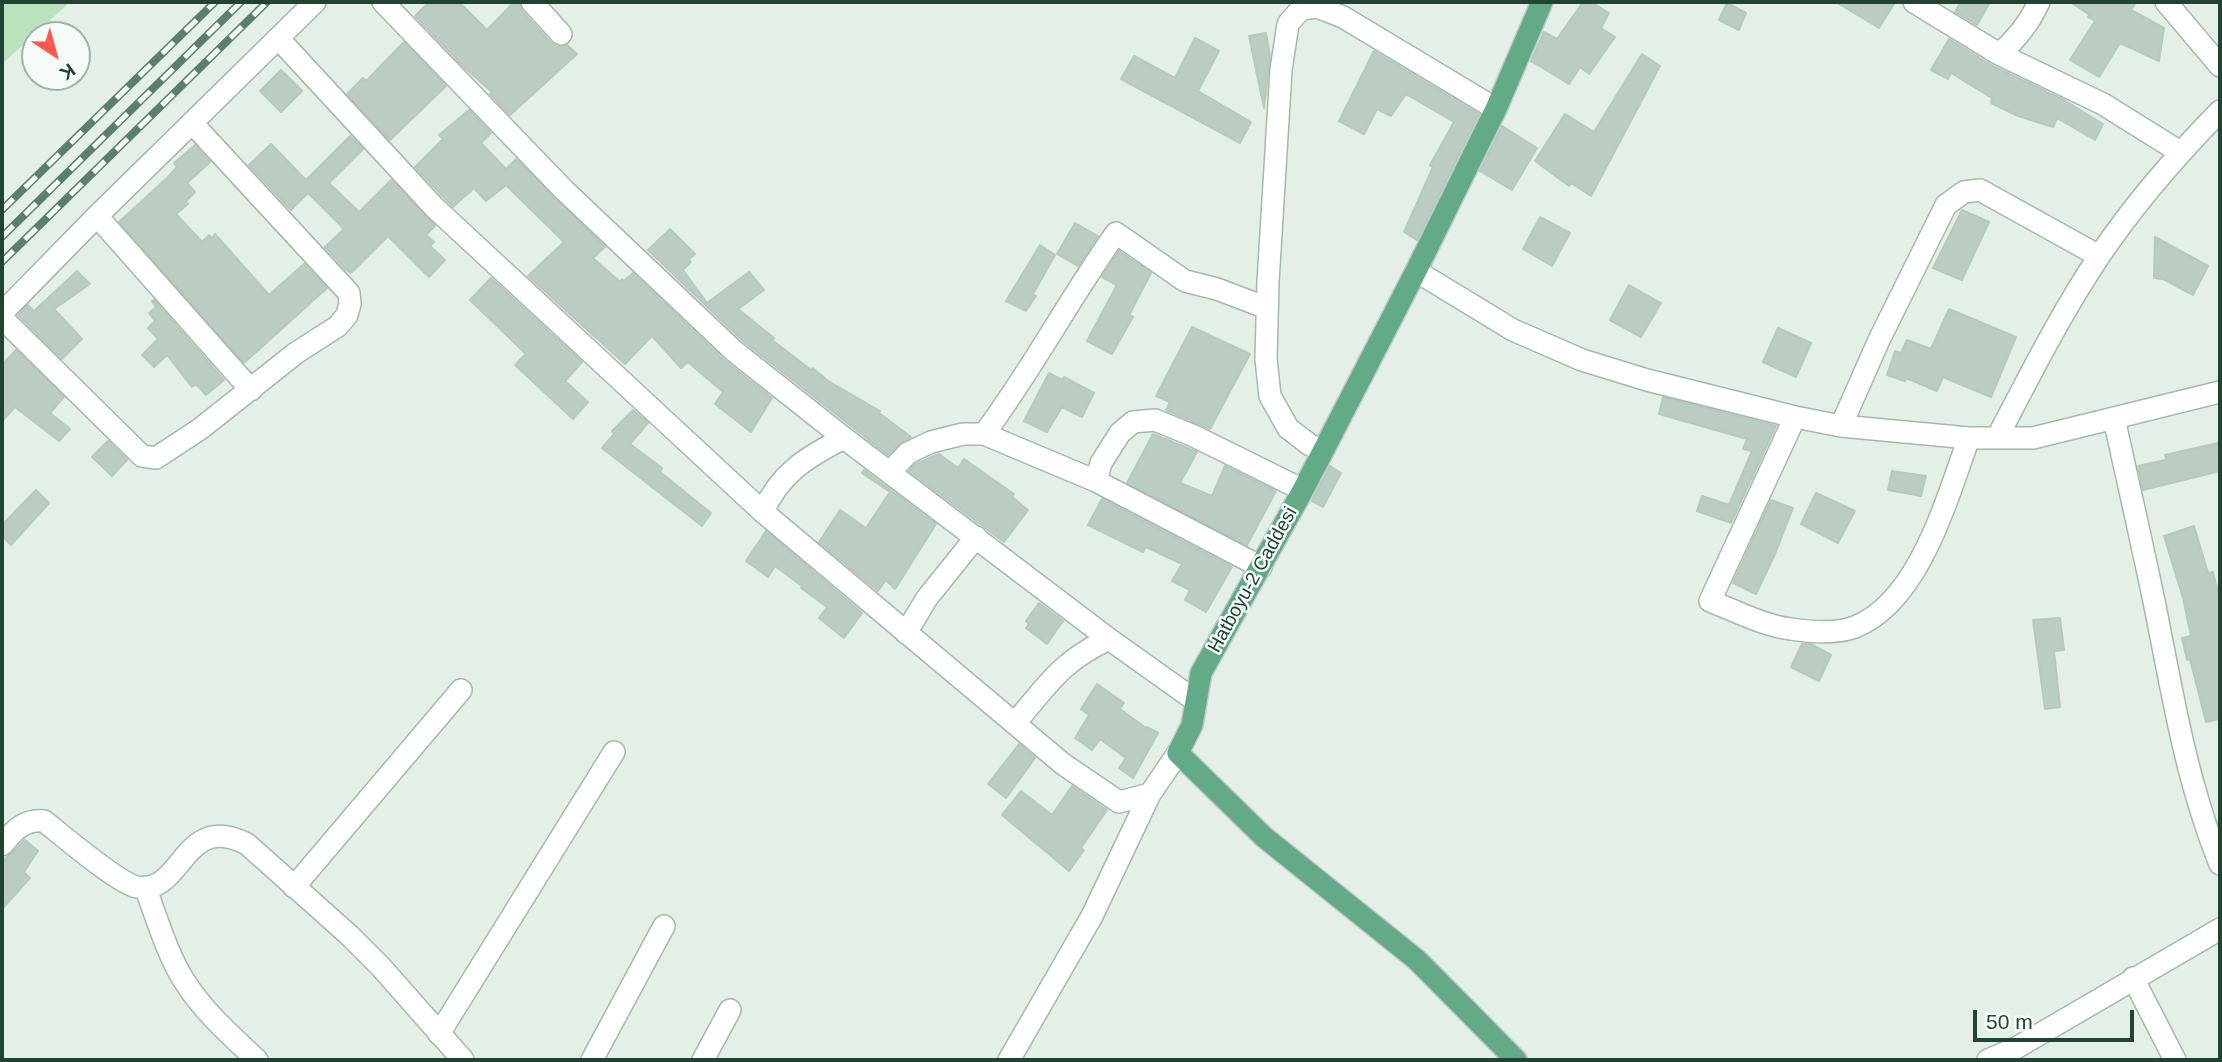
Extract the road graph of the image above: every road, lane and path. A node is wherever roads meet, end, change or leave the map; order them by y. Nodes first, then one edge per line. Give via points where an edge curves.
1 (315, 2) edge
2 (383, 2) edge
3 (532, 2) edge
4 (1290, 2) edge
5 (1542, 2) edge
6 (1914, 2) edge
7 (2039, 2) edge
8 (2166, 2) edge
9 (1288, 24) junction
10 (561, 34) dead end
11 (278, 38) junction
12 (1999, 54) junction
13 (2220, 66) edge
14 (1496, 109) junction
15 (2220, 111) edge
16 (192, 124) junction
17 (2180, 152) junction
18 (97, 216) junction
19 (2099, 256) junction
20 (1416, 271) junction
21 (1267, 307) junction
22 (2, 316) edge
23 (2220, 377) edge
24 (251, 390) junction
25 (2213, 393) edge
26 (1795, 417) junction
27 (2114, 418) junction
28 (1841, 426) junction
29 (984, 434) junction
30 (844, 438) junction
31 (1969, 438) junction
32 (1997, 438) junction
33 (1323, 450) junction
34 (890, 472) junction
35 (1096, 481) junction
36 (1303, 490) junction
37 (763, 512) junction
38 (976, 537) junction
39 (1261, 567) junction
40 (906, 633) junction
41 (1109, 639) junction
42 (461, 690) dead end
43 (1196, 701) junction
44 (1014, 723) junction
45 (614, 752) dead end
46 (1178, 753) junction
47 (1150, 794) junction
48 (2, 845) edge
49 (2220, 864) edge
50 (145, 887) junction
51 (294, 887) junction
52 (664, 926) dead end
53 (2220, 929) edge
54 (2133, 978) junction
55 (730, 1010) dead end
56 (439, 1034) junction
57 (2020, 1054) edge
58 (257, 1060) edge
59 (463, 1060) edge
60 (592, 1060) edge
61 (703, 1060) edge
62 (1009, 1060) edge
63 (1516, 1060) edge
64 (1988, 1060) edge
65 (2175, 1060) edge

1 - 11 street
2 - 30 street via 637,261 734,351
3 - 10 street
4 - 9 street
5 - 14 main road, Hatboyu-2 Caddesi
6 - 12 street
7 - 12 street via 2017,39
8 - 13 street
9 - 14 street via 1301,9 1317,7 1343,17
9 - 21 street via 1281,69
11 - 16 street
11 - 37 street via 434,208
12 - 17 street via 2103,104
14 - 20 main road, Hatboyu-2 Caddesi
15 - 17 street
16 - 18 street
16 - 24 street via 349,293 351,304 338,326
17 - 19 street
18 - 22 street
18 - 24 street
19 - 28 street via 1980,190 1954,197 1920,254
19 - 32 street
20 - 26 street via 1513,330 1582,360
20 - 33 main road, Hatboyu-2 Caddesi
21 - 29 street via 1185,281 1116,233
21 - 33 street via 1270,396 1288,428
22 - 24 street via 142,456 156,458
23 - 25 street
25 - 27 street
26 - 28 street
26 - 31 street via 1710,601 1790,629 1855,627 1893,601 1923,552
27 - 32 street via 2033,438
27 - 49 street via 2183,754
28 - 31 street
29 - 34 street via 931,442 908,453
29 - 35 street
30 - 34 street
30 - 37 street via 787,473
31 - 32 street
33 - 36 main road, Hatboyu-2 Caddesi
34 - 38 street
35 - 36 street via 1101,463 1120,433 1133,422 1155,420
35 - 39 street
36 - 39 main road, Hatboyu-2 Caddesi
37 - 40 street
38 - 40 street via 926,598
38 - 41 street
39 - 43 main road, Hatboyu-2 Caddesi via 1201,673
40 - 44 street
41 - 43 street
41 - 44 street via 1064,666
42 - 51 street
43 - 46 main road, Hatboyu-2 Caddesi via 1192,725
44 - 47 street via 1119,802
45 - 56 street
46 - 47 street
46 - 63 main road via 1264,837 1417,960
47 - 62 street via 1092,916
48 - 50 street via 22,824 44,821 120,879
50 - 51 street via 166,879 200,842 227,837 247,844
50 - 58 street via 184,980 205,1009
51 - 56 street via 381,967
52 - 60 street
53 - 54 street
54 - 57 street
54 - 65 street
55 - 61 street
56 - 59 street
57 - 64 street

